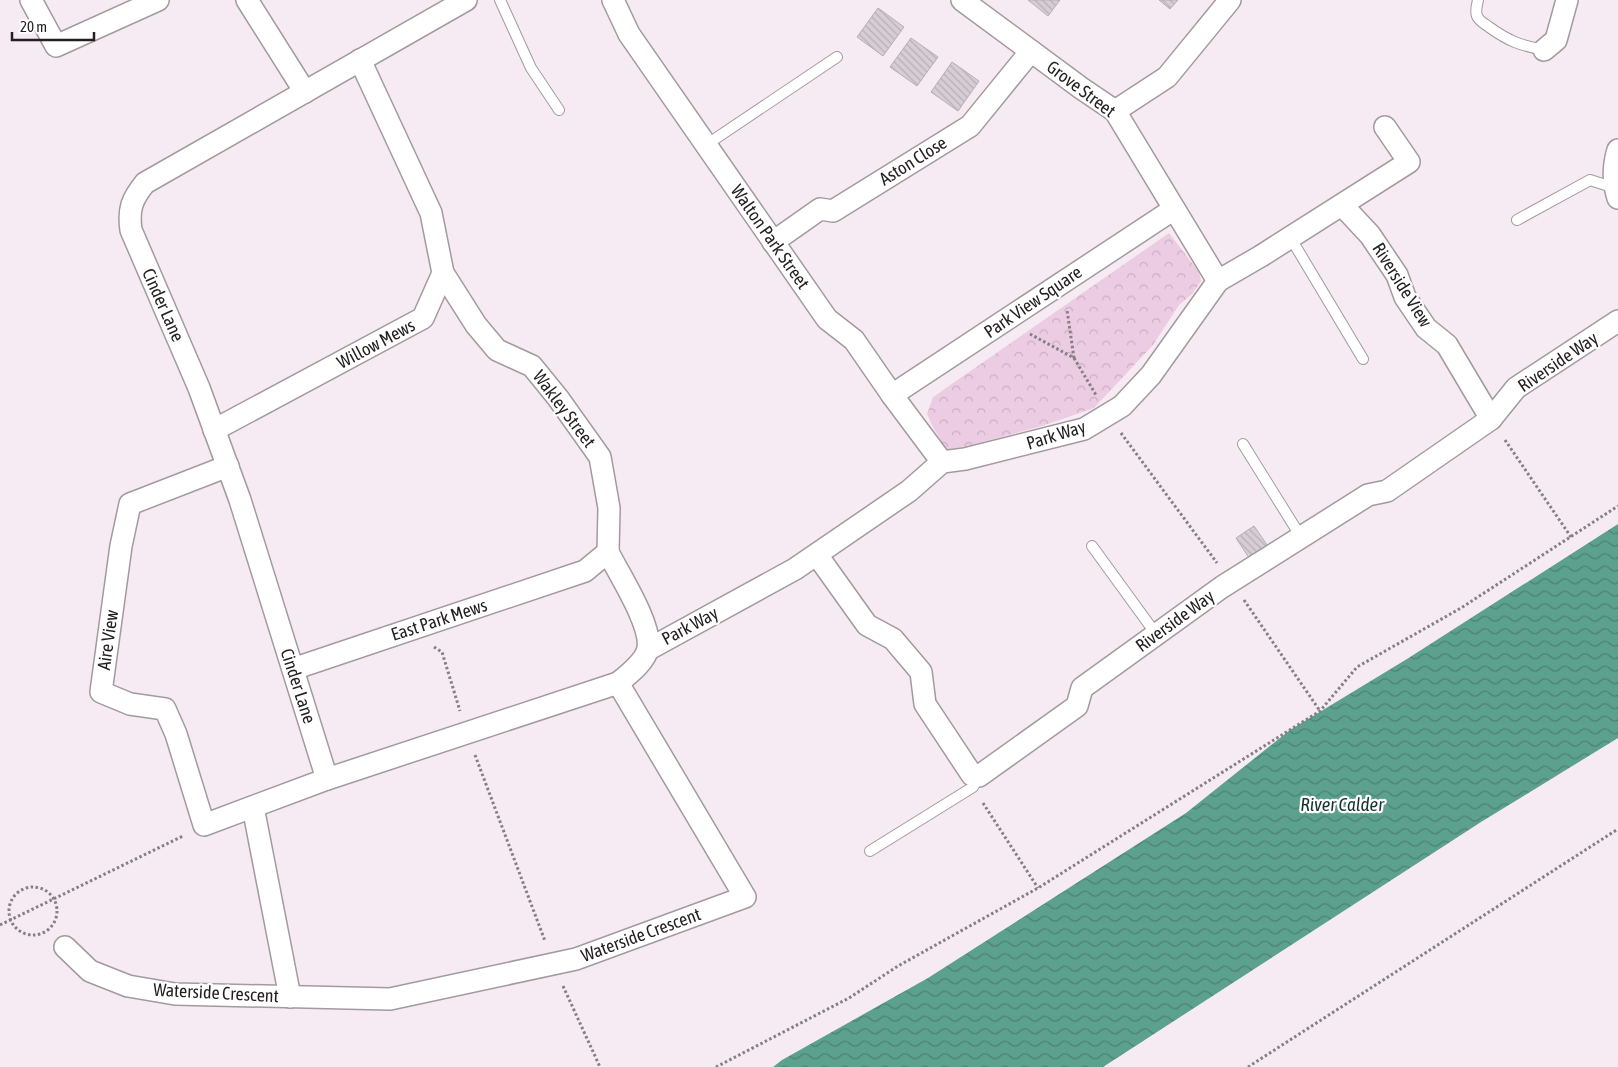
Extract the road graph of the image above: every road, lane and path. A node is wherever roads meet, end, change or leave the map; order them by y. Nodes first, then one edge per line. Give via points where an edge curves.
1 (31, 0) edge
2 (158, 0) edge
3 (247, 0) edge
4 (466, 0) edge
5 (500, 0) edge
6 (613, 0) edge
7 (962, 0) edge
8 (1230, 0) edge
9 (1478, 0) edge
10 (1566, 0) edge
11 (1544, 50) joint
12 (1031, 51) junction
13 (837, 57) dead end
14 (360, 60) junction
15 (305, 92) junction
16 (559, 110) dead end
17 (1115, 111) junction
18 (1385, 128) dead end
19 (706, 145) junction
20 (1618, 150) edge
21 (1616, 193) edge
22 (1342, 205) junction
23 (1174, 209) junction
24 (1517, 220) dead end
25 (1290, 237) junction
26 (773, 242) junction
27 (442, 273) junction
28 (1218, 281) junction
29 (1063, 282) junction
30 (1012, 316) junction
31 (1618, 322) edge
32 (1074, 358) junction
33 (1363, 360) dead end
34 (892, 395) junction
35 (1108, 415) junction
36 (1491, 418) junction
37 (214, 430) junction
38 (1243, 444) dead end
39 (942, 462) junction
40 (228, 466) junction
41 (1618, 506) edge
42 (1571, 536) junction
43 (1301, 537) junction
44 (1092, 546) dead end
45 (608, 552) junction
46 (816, 555) junction
47 (408, 630) junction
48 (1156, 634) junction
49 (648, 648) junction
50 (293, 669) junction
51 (618, 683) junction
52 (467, 733) junction
53 (327, 779) junction
54 (976, 782) junction
55 (254, 807) junction
56 (204, 825) junction
57 (1618, 829) edge
58 (870, 851) dead end
59 (1038, 888) junction
60 (54, 899) junction
61 (11, 920) junction
62 (0, 925) edge
63 (65, 947) dead end
64 (553, 964) junction
65 (290, 997) junction
66 (600, 1067) edge
67 (716, 1067) edge
68 (1248, 1067) edge

1 - 2 street via 56,46
3 - 15 street
4 - 14 street, Cinder Lane
5 - 16 lane via 531,68
6 - 19 street, Walton Park Street via 629,34
7 - 12 street, Grove Street
8 - 17 street via 1168,77
9 - 11 lane via 1476,10 1484,24 1507,40
10 - 11 street via 1556,40
12 - 17 street, Grove Street
12 - 26 street, Aston Close via 970,126 833,211 820,209
13 - 19 lane
14 - 15 street, Cinder Lane
14 - 27 street via 431,213
15 - 37 street, Cinder Lane via 145,183 131,205 131,230 200,388
17 - 23 street, Grove Street
18 - 22 street, Park Way via 1409,162
19 - 26 street, Walton Park Street
20 - 21 street via 1614,162
21 - 24 lane via 1590,180
22 - 25 street, Park Way
22 - 36 street, Riverside View via 1370,235 1426,328 1447,345
23 - 28 street, Grove Street
23 - 29 street, Park View Square
25 - 28 street, Park Way
25 - 33 lane
26 - 34 street, Walton Park Street via 827,319 854,340
27 - 37 street, Willow Mews via 423,318
27 - 45 street, Wakley Street via 476,325 497,350 532,366 600,457 609,508
28 - 35 street, Park Way via 1150,375 1122,406
29 - 30 street, Park View Square
29 - 32 path
30 - 32 path via 1024,331
30 - 34 street, Park View Square
31 - 36 street, Riverside Way via 1516,388
32 - 35 path
34 - 39 street, Walton Park Street
35 - 39 street, Park Way via 1084,429
36 - 42 path
36 - 43 street, Riverside Way via 1387,491 1368,495
37 - 40 street, Cinder Lane
38 - 43 lane
39 - 46 street, Park Way via 909,491
40 - 50 street, Cinder Lane
40 - 56 street, Aire View via 130,504 101,692 130,704 165,709
41 - 42 path
42 - 59 path via 1462,608 1357,667 1320,711
43 - 48 street, Riverside Way
44 - 48 lane
45 - 47 street, East Park Mews via 585,572
45 - 49 street, Park Way via 645,622
46 - 49 street, Park Way
46 - 54 street via 867,625 893,639 921,672 925,704
47 - 50 street, East Park Mews
47 - 52 path via 442,652
48 - 54 street, Riverside Way via 1082,688 1077,706
49 - 51 street, Park Way via 637,668
50 - 53 street, Cinder Lane
51 - 52 street, Park Way
51 - 64 street, Waterside Crescent via 745,897 576,959
52 - 53 street, Park Way
52 - 64 path
53 - 55 street, Park Way
54 - 58 lane
54 - 59 path
55 - 56 street, Park Way
55 - 65 street, Waterside Crescent
56 - 60 path
57 - 68 path
59 - 67 path via 898,966 849,998
60 - 61 path
60 - 61 path via 42,889 26,888 13,897 9,912
60 - 61 path via 57,907 54,923 42,934 20,931
61 - 62 path
63 - 65 street, Waterside Crescent via 90,972 128,986 175,994
64 - 65 street, Waterside Crescent via 390,999
64 - 66 path

